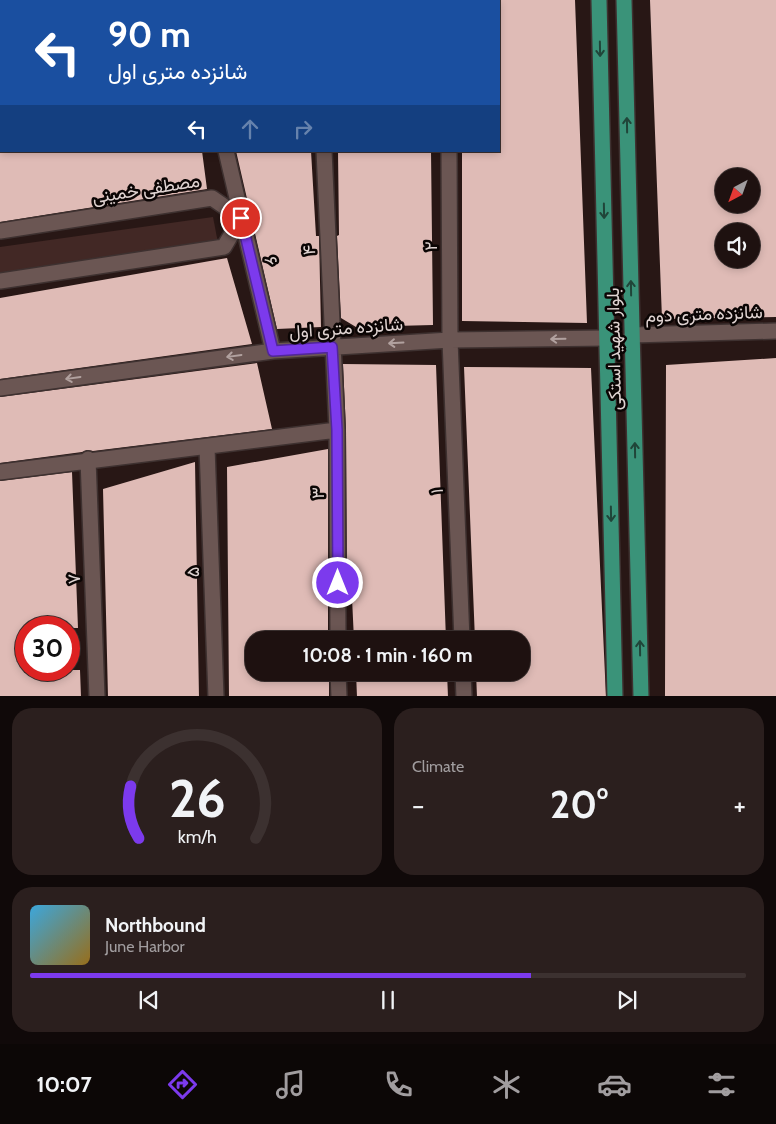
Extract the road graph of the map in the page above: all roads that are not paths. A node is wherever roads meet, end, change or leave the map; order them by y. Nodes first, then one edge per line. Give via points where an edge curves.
1 (599, 0) edge
2 (624, 0) edge
3 (226, 152) edge
4 (324, 152) edge
5 (449, 152) edge
6 (241, 218) junction
7 (0, 231) edge
8 (0, 281) edge
9 (776, 331) edge
10 (632, 335) junction
11 (607, 338) junction
12 (450, 340) junction
13 (332, 347) junction
14 (273, 351) junction
15 (0, 388) edge
16 (337, 430) junction
17 (207, 447) junction
18 (88, 460) junction
19 (0, 472) edge
20 (636, 484) junction
21 (610, 485) junction
22 (338, 631) edge
23 (462, 631) edge
24 (338, 681) edge
25 (463, 681) edge
26 (97, 696) edge
27 (216, 696) edge
28 (338, 696) edge
29 (464, 696) edge
30 (615, 696) edge
31 (641, 696) edge

1 -> 11 main road, بلوار شهید استکی
10 -> 2 main road, بلوار شهید استکی
3 - 6 street, ۶
4 - 13 street, ۴
5 - 12 street, ۲
6 - 7 street, مصطفی خمینی via 212,198
6 - 8 street via 224,247
6 - 14 street, ۶
9 - 10 street, شانزده متری دوم
20 -> 10 main road, بلوار شهید استکی
11 -> 12 street, شانزده متری اول
11 - 21 main road, بلوار شهید استکی
12 -> 13 street, شانزده متری اول
12 - 23 street, ۱
13 - 14 street, شانزده متری اول
13 - 16 street, ۳
14 -> 15 street, شانزده متری اول
16 - 17 street
16 - 22 street, ۳
17 - 18 street
17 - 27 street, ۵
18 - 19 street
18 - 26 street, ۷
20 - 21 main road
31 -> 20 main road, بلوار شهید استکی
21 -> 30 main road, بلوار شهید استکی
24 - 28 street
25 - 29 street

